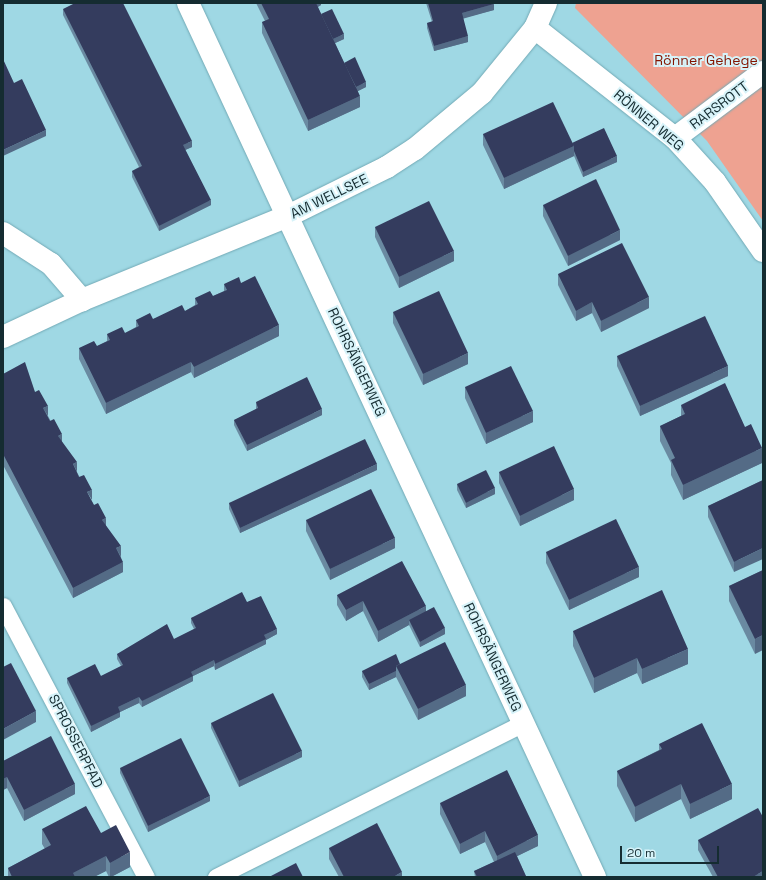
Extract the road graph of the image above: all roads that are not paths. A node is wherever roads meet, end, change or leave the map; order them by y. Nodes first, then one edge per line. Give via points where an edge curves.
1 (188, 3) edge
2 (546, 3) edge
3 (535, 28) junction
4 (763, 72) edge
5 (675, 138) junction
6 (290, 215) junction
7 (3, 233) edge
8 (763, 251) edge
9 (82, 300) junction
10 (3, 337) edge
11 (3, 606) edge
12 (523, 723) junction
13 (146, 877) edge
14 (216, 877) edge
15 (595, 877) edge

1 - 6 street, ROHRSÄNGERWEG
2 - 3 street
3 - 5 street, RÖNNER WEG
3 - 6 street, AM WELLSEE via 482,93 415,149 387,167
4 - 5 street, RARSROTT
5 - 8 street, RÖNNER WEG via 715,182
6 - 9 street, AM WELLSEE
6 - 12 street, ROHRSÄNGERWEG
7 - 9 street via 51,264
9 - 10 street, AM WELLSEE
11 - 13 lane, SPROSSERPFAD
12 - 14 lane, ROHRSÄNGERWEG
12 - 15 street, ROHRSÄNGERWEG

